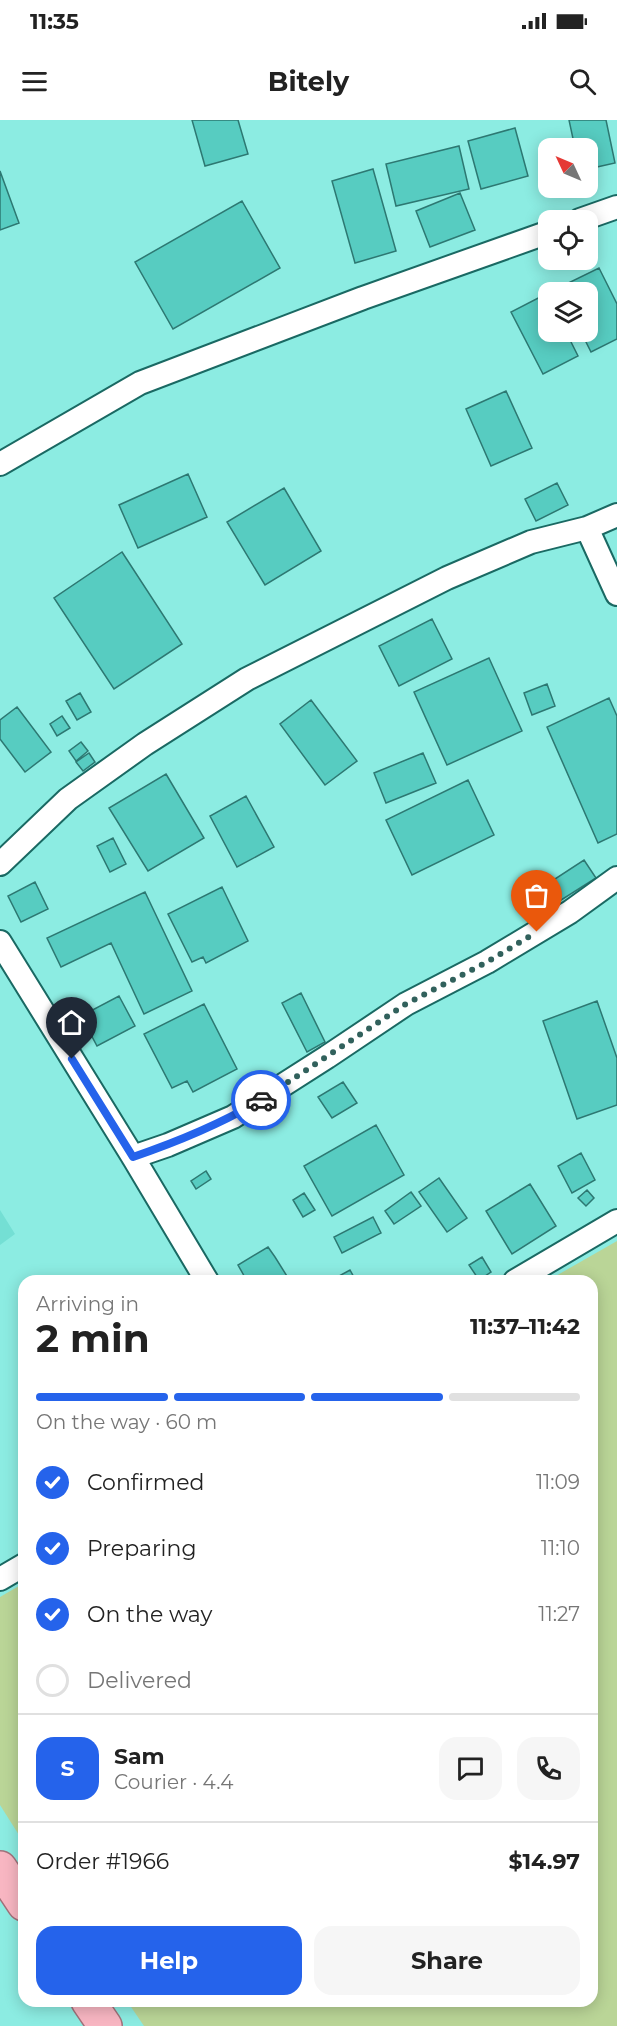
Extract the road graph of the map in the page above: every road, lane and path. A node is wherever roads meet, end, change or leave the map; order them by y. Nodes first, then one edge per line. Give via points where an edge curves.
1 (617, 207) edge
2 (598, 214) edge
3 (538, 236) edge
4 (0, 464) edge
5 (617, 515) edge
6 (586, 528) junction
7 (617, 594) edge
8 (0, 864) edge
9 (617, 878) edge
10 (0, 942) edge
11 (133, 1157) junction
12 (617, 1221) edge
13 (203, 1275) edge
14 (525, 1275) edge
15 (18, 1568) edge
16 (0, 1579) edge
17 (0, 1868) edge
18 (18, 1895) edge

1 - 2 street
3 - 4 street via 140,383
5 - 6 street
6 - 7 street
6 - 8 street via 531,542 447,578 247,679 68,799
9 - 11 street via 570,912 487,962 406,1004 233,1117
10 - 11 street
11 - 13 street
12 - 14 street
15 - 16 street
17 - 18 highway

